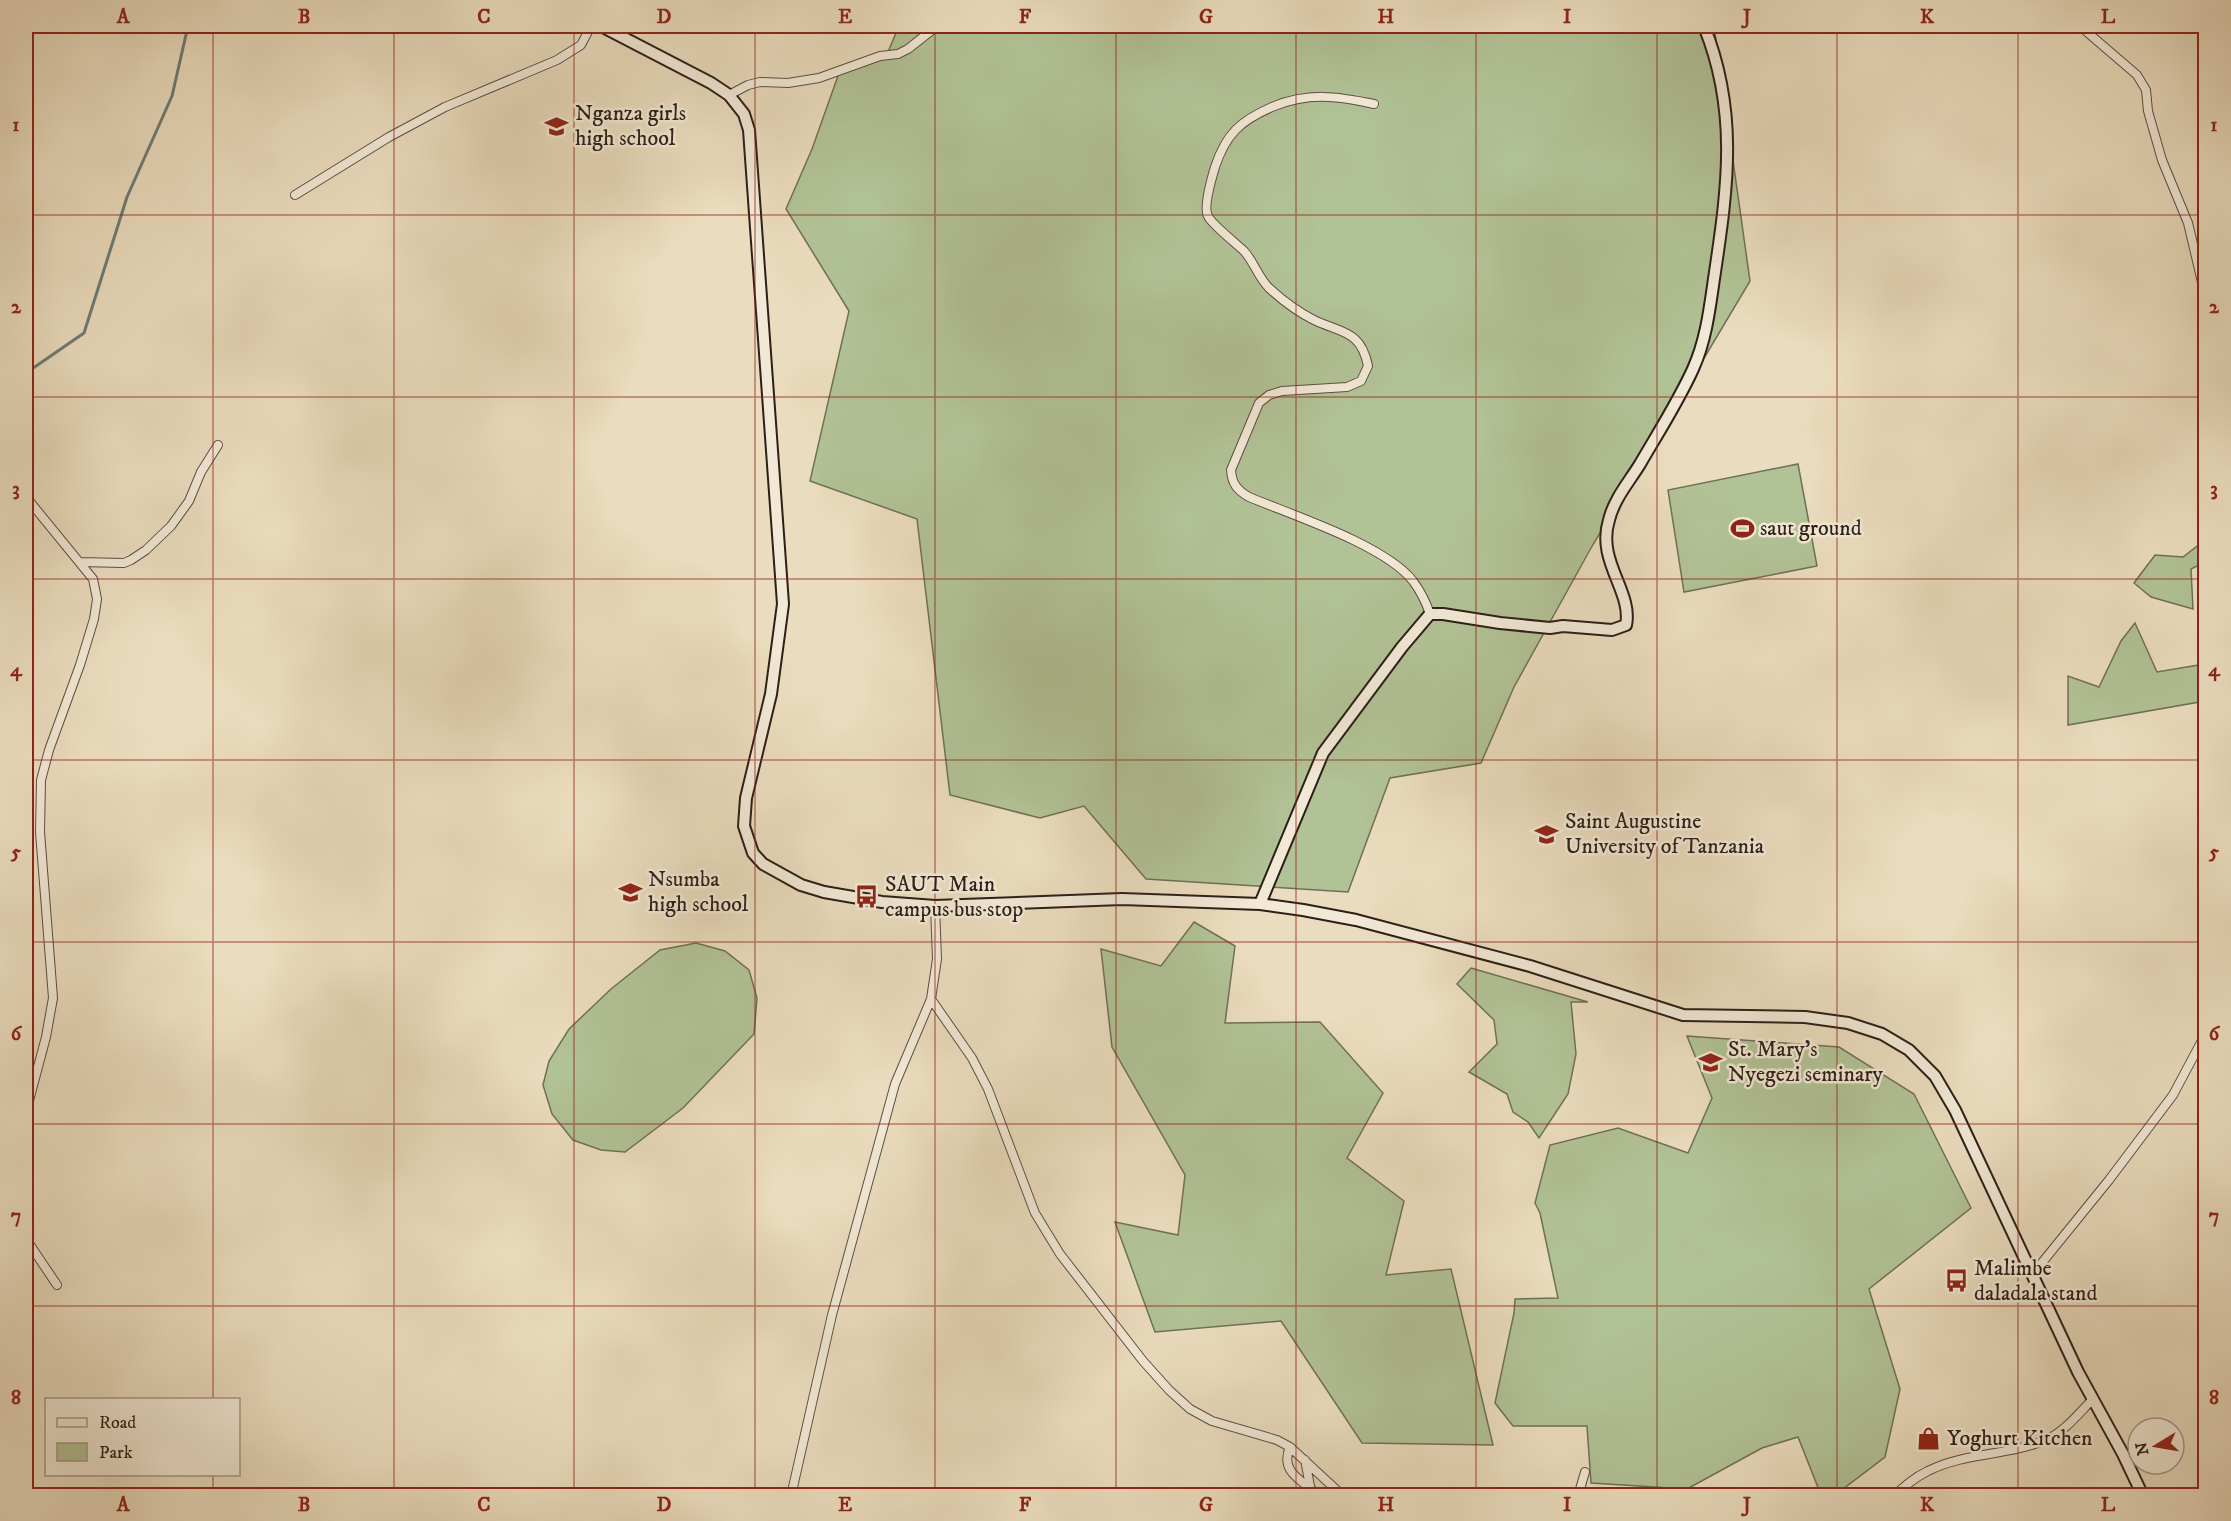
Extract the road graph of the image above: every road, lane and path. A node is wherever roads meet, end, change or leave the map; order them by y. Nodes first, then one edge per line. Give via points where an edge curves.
1 (591, 26) edge
2 (601, 26) edge
3 (938, 26) edge
4 (1704, 26) edge
5 (2080, 26) edge
6 (729, 95) junction
7 (1374, 104) dead end
8 (296, 195) dead end
9 (2205, 299) edge
10 (218, 445) dead end
11 (26, 497) edge
12 (80, 562) junction
13 (1430, 614) junction
14 (1260, 904) junction
15 (935, 906) junction
16 (931, 999) junction
17 (2205, 1033) edge
18 (26, 1112) edge
19 (26, 1239) edge
20 (2031, 1275) junction
21 (57, 1285) dead end
22 (2093, 1399) junction
23 (1290, 1447) junction
24 (1305, 1460) junction
25 (1585, 1472) dead end
26 (1311, 1487) junction
27 (791, 1496) edge
28 (1319, 1496) edge
29 (1343, 1496) edge
30 (1578, 1496) edge
31 (1894, 1496) edge
32 (2143, 1496) edge

1 - 8 street via 581,45 557,60 445,107
2 - 6 main road
3 - 6 street via 898,54 879,56 819,78 760,82
4 - 13 main road via 1716,56 1727,123 1723,219 1703,345 1673,408 1609,519 1605,543 1627,607 1626,625 1612,630 1550,628
5 - 9 street via 2144,84 2162,160 2188,223
6 - 15 main road via 744,114 749,130 783,604 771,694 746,798 747,839 763,864 801,885 848,897
7 - 13 street via 1311,96 1283,103 1245,121 1222,147 1213,172 1206,207 1208,216 1286,303 1313,320 1353,336 1364,349 1368,366 1361,381 1347,387 1282,391 1259,403 1231,470 1232,481 1238,491 1249,497 1357,542 1393,563 1412,579
10 - 12 street via 189,501 146,550 124,563
11 - 12 street
12 - 18 street via 93,579 97,599 80,665 41,780 40,832 52,998
13 - 14 main road via 1323,753
14 - 15 main road via 1122,899
14 - 20 main road via 1356,920 1530,966 1683,1015 1805,1017 1848,1023 1882,1034 1909,1050 1935,1076 1955,1110
15 - 16 street via 937,959
16 - 23 street via 988,1089 1035,1213 1060,1254 1143,1361 1168,1390 1212,1421
16 - 27 street via 895,1084 880,1137 830,1325
17 - 20 street via 2173,1095
19 - 21 street
20 - 22 main road
22 - 31 street via 2050,1438 1929,1470
22 - 32 main road
23 - 24 street
23 - 26 street via 1286,1456 1288,1468
24 - 26 street
24 - 29 street
25 - 30 street
26 - 28 street

